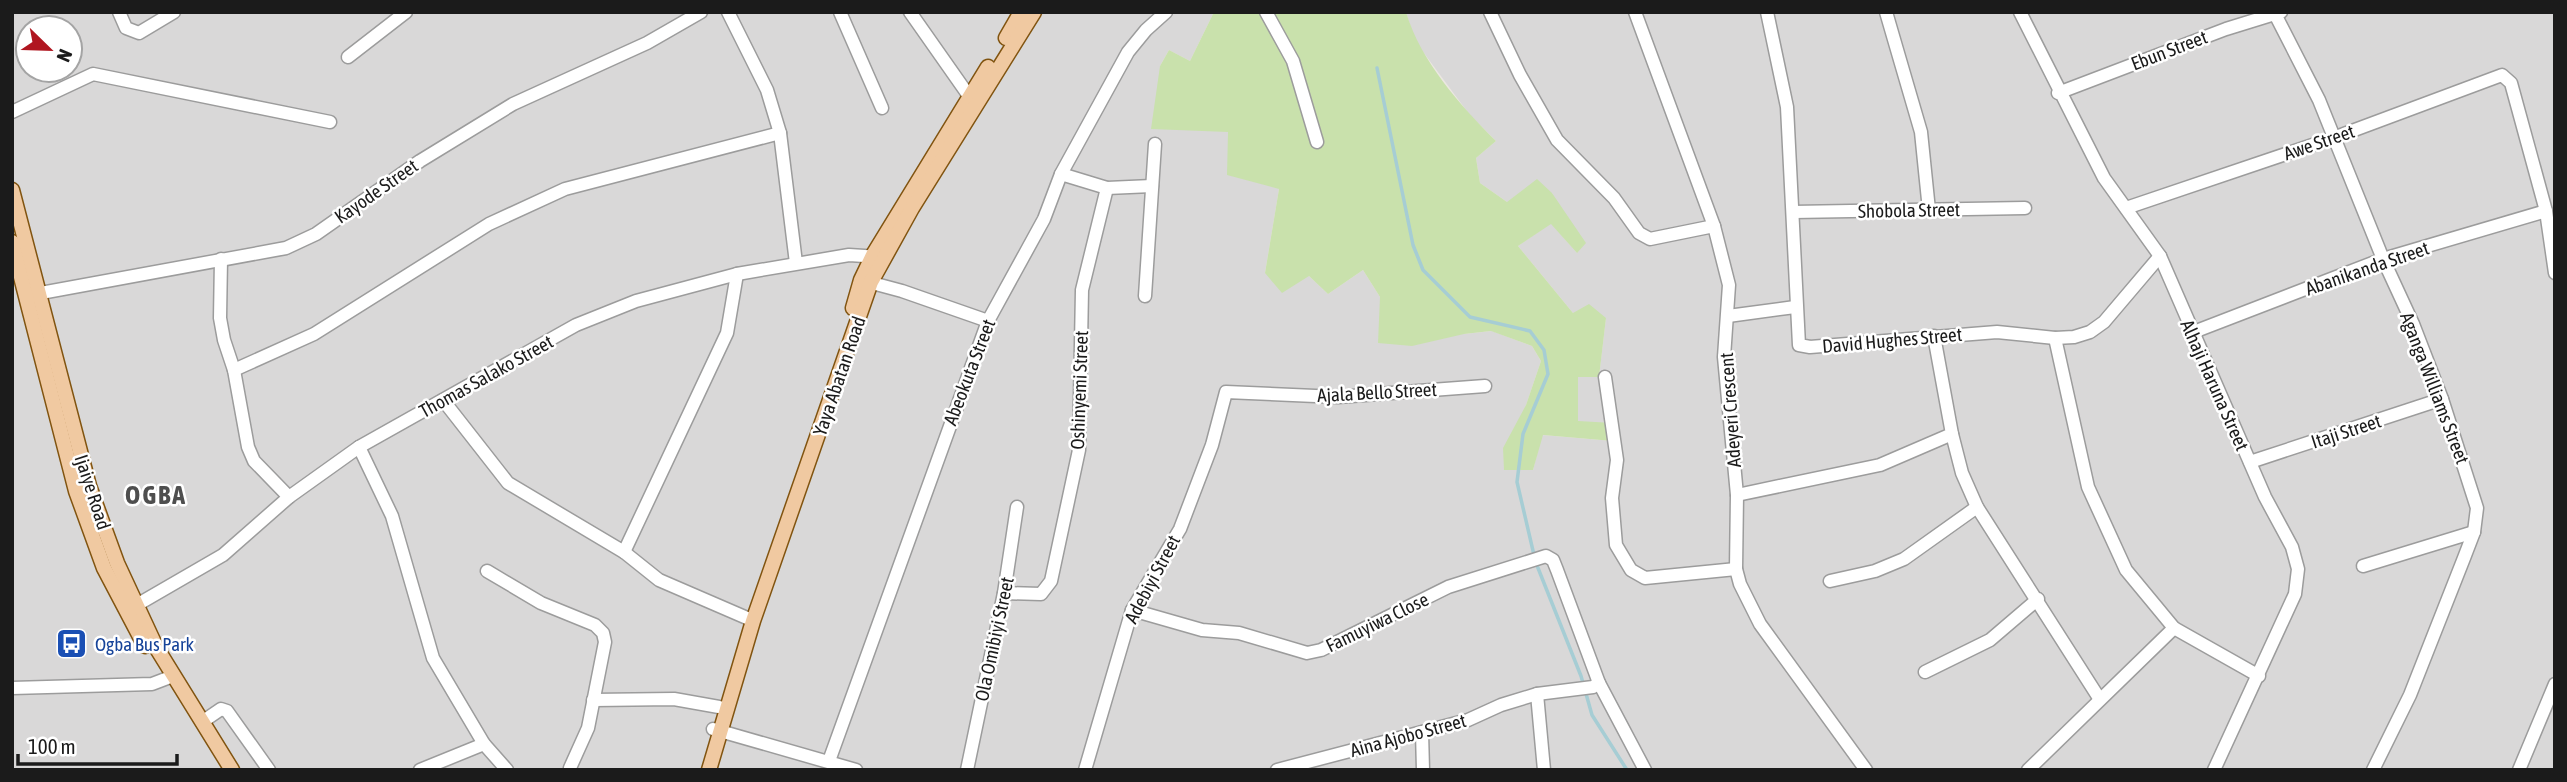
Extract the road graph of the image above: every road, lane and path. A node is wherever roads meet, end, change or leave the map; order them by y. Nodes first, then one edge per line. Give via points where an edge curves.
1 (119, 12) edge
2 (174, 12) edge
3 (406, 12) edge
4 (701, 12) edge
5 (729, 12) edge
6 (839, 12) edge
7 (910, 12) edge
8 (1021, 12) edge
9 (1034, 12) edge
10 (1166, 12) edge
11 (1266, 12) edge
12 (1490, 12) edge
13 (1635, 12) edge
14 (1767, 12) edge
15 (1886, 12) edge
16 (2020, 12) edge
17 (2277, 13) edge
18 (348, 57) dead end
19 (2058, 93) junction
20 (969, 96) junction
21 (882, 108) dead end
22 (12, 112) edge
23 (330, 122) dead end
24 (780, 133) junction
25 (2333, 138) junction
26 (1317, 142) dead end
27 (1155, 144) dead end
28 (1061, 174) junction
29 (1152, 186) junction
30 (1107, 188) junction
31 (12, 190) edge
32 (2025, 208) dead end
33 (2126, 208) junction
34 (1928, 210) junction
35 (2546, 211) junction
36 (1793, 212) junction
37 (1714, 226) junction
38 (12, 242) edge
39 (878, 256) junction
40 (2160, 256) junction
41 (221, 259) junction
42 (2383, 259) junction
43 (796, 263) junction
44 (2555, 273) edge
45 (737, 274) junction
46 (866, 281) junction
47 (27, 289) edge
48 (1145, 296) dead end
49 (1796, 307) junction
50 (1728, 316) junction
51 (988, 321) junction
52 (2191, 333) junction
53 (1934, 336) junction
54 (2055, 338) junction
55 (234, 370) junction
56 (1605, 377) dead end
57 (1485, 386) dead end
58 (1226, 391) joint
59 (2442, 399) junction
60 (443, 400) junction
61 (1952, 434) junction
62 (359, 447) junction
63 (2250, 462) junction
64 (1737, 495) junction
65 (289, 496) junction
66 (1977, 506) junction
67 (1017, 507) dead end
68 (2474, 532) junction
69 (625, 552) junction
70 (2363, 566) dead end
71 (1736, 569) junction
72 (487, 571) dead end
73 (1830, 581) dead end
74 (1004, 593) junction
75 (2038, 598) junction
76 (130, 609) junction
77 (1132, 610) junction
78 (747, 618) junction
79 (2174, 628) junction
80 (1925, 672) dead end
81 (2259, 676) junction
82 (169, 678) junction
83 (2555, 684) edge
84 (1596, 685) junction
85 (12, 688) edge
86 (1537, 694) junction
87 (2099, 698) junction
88 (593, 700) junction
89 (719, 707) junction
90 (202, 722) junction
91 (717, 729) junction
92 (1422, 732) junction
93 (484, 744) junction
94 (829, 761) junction
95 (570, 768) edge
96 (1283, 769) edge
97 (2522, 769) edge
98 (221, 770) edge
99 (232, 770) edge
100 (269, 770) edge
101 (420, 770) edge
102 (507, 770) edge
103 (699, 770) edge
104 (709, 770) edge
105 (856, 770) edge
106 (967, 770) edge
107 (1085, 770) edge
108 (1423, 770) edge
109 (1544, 770) edge
110 (1645, 770) edge
111 (1866, 770) edge
112 (2028, 770) edge
113 (2214, 770) edge
114 (2373, 770) edge

1 - 2 street via 127,28 139,33
3 - 18 street
4 - 41 street, Kayode Street via 647,43 513,104 420,160 316,234 286,248
5 - 24 street via 767,90
6 - 21 street
7 - 20 street
8 - 20 main road, Yaya Abatan Road
9 - 39 main road, Yaya Abatan Road
10 - 28 street, Abeokuta Street via 1128,52
11 - 26 street via 1293,61
12 - 37 street via 1557,140 1614,198 1639,233 1654,238
13 - 37 street, Adeyeri Crescent
14 - 36 street, David Hughes Street via 1787,107
15 - 34 street via 1921,132
16 - 19 street, Alhaji Haruna Street
17 - 19 street, Ebun Street
17 - 25 street, Aganga Williams Street
19 - 33 street, Alhaji Haruna Street via 2104,178
20 - 39 main road, Yaya Abatan Road
22 - 23 street via 86,75 100,75
24 - 43 street
24 - 55 street via 565,189 489,224 314,334
25 - 33 street, Awe Street
25 - 35 street, Awe Street via 2496,76 2509,79
25 - 42 street, Aganga Williams Street
27 - 29 street
28 - 30 street
28 - 51 street, Abeokuta Street via 1044,219
29 - 30 street
29 - 48 street
30 - 74 street, Oshinyemi Street via 1083,290 1079,450 1051,581 1041,594
31 - 47 main road, Ijaiye Road
32 - 34 street, Shobola Street
33 - 40 street, Alhaji Haruna Street
34 - 36 street, Shobola Street
35 - 42 street, Abanikanda Street
35 - 44 street
36 - 49 street, David Hughes Street
37 - 50 street, Adeyeri Crescent via 1729,285
38 - 47 main road, Ijaiye Road
39 - 43 street, Thomas Salako Street
39 - 46 main road, Yaya Abatan Road
40 - 52 street, Alhaji Haruna Street
40 - 54 street, David Hughes Street via 2104,322 2090,332
41 - 47 street, Kayode Street
41 - 55 street via 220,318
42 - 52 street, Abanikanda Street
42 - 59 street, Aganga Williams Street
43 - 45 street, Thomas Salako Street
45 - 60 street, Thomas Salako Street via 636,301 576,325
45 - 69 street via 727,333
46 - 51 street
46 - 78 main road, Yaya Abatan Road
46 - 91 main road, Yaya Abatan Road
47 - 76 main road, Ijaiye Road via 76,491 104,568
49 - 50 street
49 - 53 street, David Hughes Street via 1796,342 1802,347
50 - 64 street, Adeyeri Crescent via 1724,357
51 - 94 street, Abeokuta Street
52 - 63 street, Alhaji Haruna Street
53 - 54 street, David Hughes Street via 1997,332
53 - 61 street
54 - 79 street via 2088,487 2126,570
55 - 65 street via 254,461
56 - 71 street via 1618,460 1612,498 1616,545 1631,570 1646,578
57 - 58 street, Ajala Bello Street via 1338,397
58 - 77 street, Adebiyi Street via 1212,445 1180,528
59 - 63 street, Itaji Street
59 - 68 street, Aganga Williams Street via 2477,508
60 - 62 street, Thomas Salako Street
60 - 69 street via 508,483
61 - 64 street via 1880,465
61 - 66 street
62 - 65 street, Thomas Salako Street
62 - 93 street via 392,516 433,658
63 - 81 street, Alhaji Haruna Street via 2292,547 2298,569 2295,594
64 - 71 street, Adeyeri Crescent
65 - 76 street, Thomas Salako Street via 223,555
66 - 73 street via 1904,559
66 - 75 street
67 - 74 street, Ola Omibiyi Street
68 - 70 street
68 - 114 street, Aganga Williams Street via 2410,695
69 - 78 street via 659,580
71 - 111 street, Adeyeri Crescent via 1760,624
72 - 88 street via 603,633
74 - 106 street, Ola Omibiyi Street
75 - 80 street via 1990,640
75 - 87 street
76 - 82 main road, Ijaiye Road
77 - 84 street, Famuyiwa Close via 1307,653 1448,587 1539,559 1553,560
77 - 107 street, Adebiyi Street
78 - 89 main road, Yaya Abatan Road
79 - 81 street
79 - 87 street
81 - 113 street, Alhaji Haruna Street
82 - 85 street via 152,684
82 - 90 main road, Ijaiye Road
82 - 98 main road, Ijaiye Road
83 - 97 street
84 - 86 street, Aina Ajobo Street
84 - 110 street
86 - 92 street, Aina Ajobo Street
86 - 109 street
87 - 112 street
88 - 89 street via 663,698
88 - 95 street via 588,728
89 - 91 main road, Yaya Abatan Road
90 - 99 main road, Ijaiye Road
90 - 100 street via 221,709 227,711
91 - 94 street
91 - 103 main road, Yaya Abatan Road
91 - 104 main road, Yaya Abatan Road
92 - 96 street, Aina Ajobo Street
92 - 108 street
93 - 101 street
93 - 102 street
94 - 105 street

